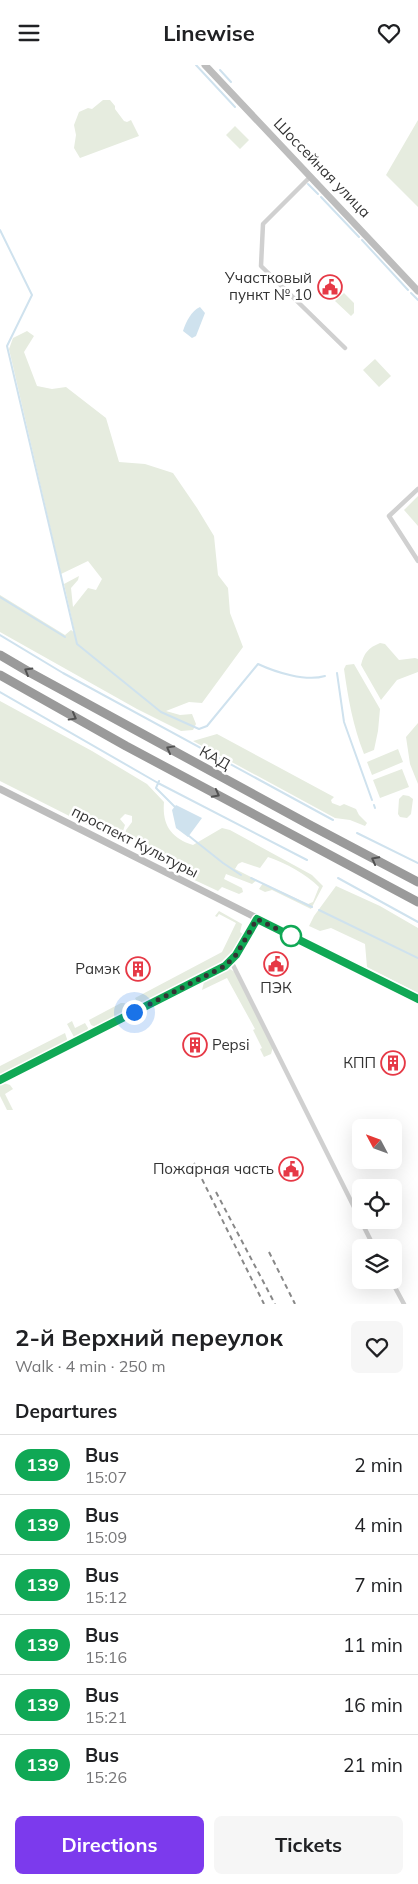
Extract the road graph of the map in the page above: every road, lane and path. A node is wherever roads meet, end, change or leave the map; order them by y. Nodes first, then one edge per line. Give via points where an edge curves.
1 (205, 65) edge
2 (310, 177) junction
3 (418, 291) edge
4 (345, 348) dead end
5 (418, 489) edge
6 (418, 561) edge
7 (0, 655) edge
8 (0, 675) edge
9 (0, 789) edge
10 (418, 882) edge
11 (418, 902) edge
12 (257, 919) junction
13 (232, 961) junction
14 (418, 999) edge
15 (0, 1080) edge
16 (370, 1239) edge
17 (396, 1289) edge
18 (404, 1304) edge

1 - 2 street, Шоссейная улица
2 - 3 street, Шоссейная улица
2 - 4 street via 263,224 261,266
5 - 6 street via 389,516
10 -> 7 highway, КАД
8 -> 11 highway, КАД
9 - 12 street, проспект Культуры
12 - 13 street
12 - 14 street, проспект Культуры
13 - 15 street
13 - 16 street
17 - 18 street

